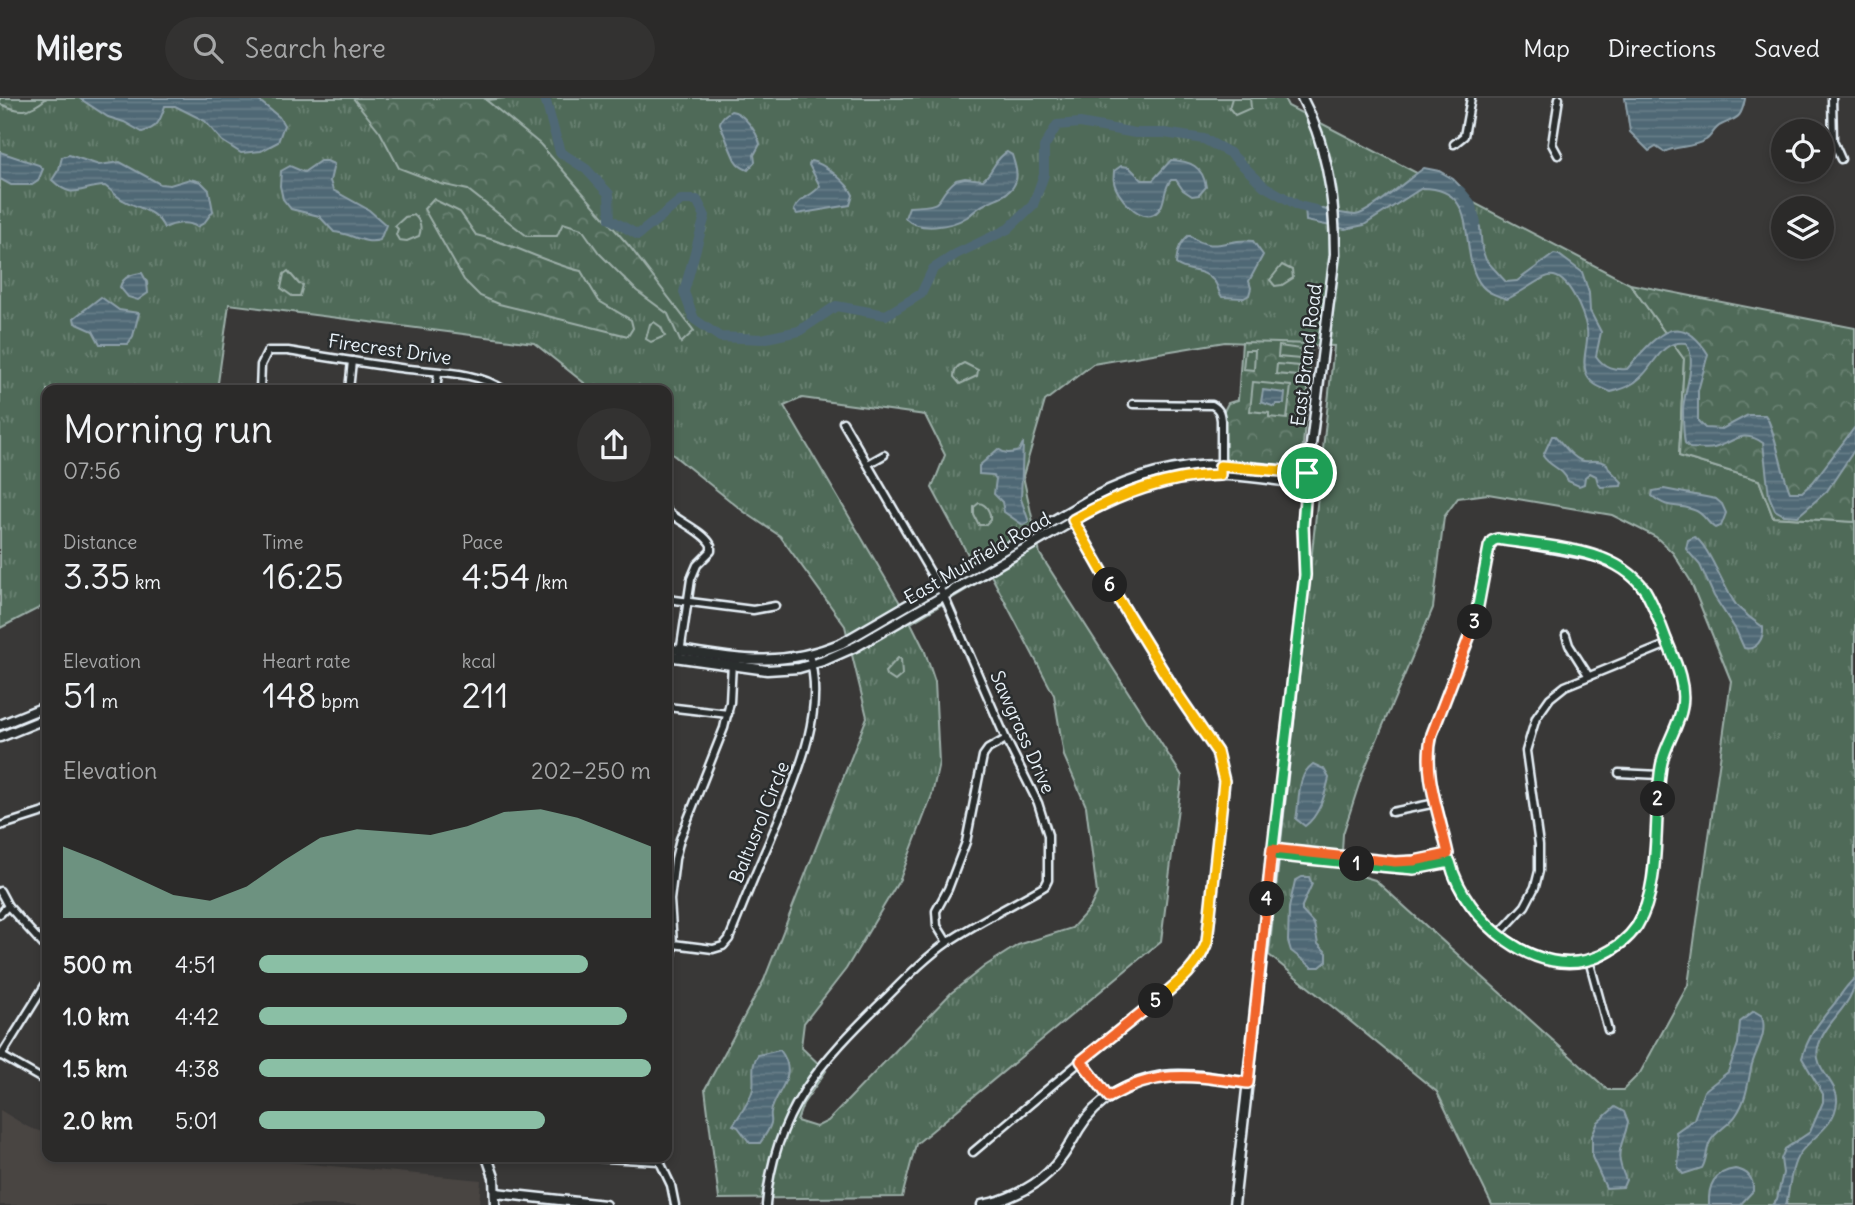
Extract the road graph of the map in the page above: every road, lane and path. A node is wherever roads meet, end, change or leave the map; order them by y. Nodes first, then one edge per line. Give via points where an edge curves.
1 (1302, 98) edge
2 (1471, 98) edge
3 (1559, 98) edge
4 (1832, 98) edge
5 (1454, 144) dead end
6 (1558, 155) dead end
7 (1842, 159) dead end
8 (352, 361) junction
9 (438, 373) junction
10 (260, 385) edge
11 (350, 385) edge
12 (437, 385) edge
13 (496, 385) edge
14 (1133, 404) dead end
15 (843, 422) dead end
16 (884, 455) dead end
17 (868, 464) junction
18 (1220, 470) junction
19 (1307, 473) junction
20 (1306, 484) junction
21 (1069, 512) junction
22 (672, 515) edge
23 (1073, 520) junction
24 (938, 586) junction
25 (944, 596) junction
26 (672, 601) edge
27 (686, 603) junction
28 (775, 606) dead end
29 (1566, 635) dead end
30 (1668, 643) junction
31 (672, 651) edge
32 (680, 654) junction
33 (672, 655) edge
34 (809, 655) junction
35 (732, 662) junction
36 (812, 664) junction
37 (1588, 676) junction
38 (42, 708) edge
39 (672, 708) edge
40 (728, 714) junction
41 (42, 720) edge
42 (0, 725) edge
43 (0, 737) edge
44 (1006, 739) junction
45 (1619, 773) dead end
46 (1660, 775) junction
47 (1436, 803) junction
48 (1392, 812) dead end
49 (42, 813) edge
50 (0, 826) edge
51 (1272, 852) junction
52 (1449, 858) junction
53 (672, 868) edge
54 (0, 891) edge
55 (8, 906) junction
56 (0, 914) edge
57 (672, 933) edge
58 (1500, 933) junction
59 (947, 942) junction
60 (42, 943) edge
61 (673, 944) junction
62 (672, 953) edge
63 (1589, 960) junction
64 (42, 990) edge
65 (1608, 1030) dead end
66 (1, 1055) edge
67 (1081, 1061) junction
68 (42, 1079) edge
69 (1248, 1083) junction
70 (1109, 1097) junction
71 (973, 1152) dead end
72 (489, 1162) edge
73 (660, 1162) edge
74 (496, 1193) junction
75 (495, 1205) edge
76 (605, 1205) edge
77 (675, 1205) edge
78 (766, 1205) edge
79 (982, 1205) edge
80 (1234, 1205) edge

1 - 19 street, East Brand Road via 1322,149 1335,218 1335,254
2 - 5 street via 1464,136
3 - 6 street via 1552,144
4 - 7 street via 1833,141
8 - 9 street, Firecrest Drive
8 - 10 street, Firecrest Drive via 268,351 261,365
8 - 11 street
9 - 12 street
9 - 13 street, Firecrest Drive via 469,375
14 - 18 street via 1216,408 1221,420
15 - 17 street, Sawgrass Drive
16 - 17 street
17 - 24 street, Sawgrass Drive
18 - 19 street, East Muirfield Road
18 - 20 street, East Muirfield Road
18 - 21 street, East Muirfield Road via 1164,471 1138,478
18 - 23 street, East Muirfield Road via 1139,488
19 - 20 street, East Brand Road
20 - 51 street, East Brand Road via 1305,575
21 - 23 street
21 - 24 street, East Muirfield Road
22 - 27 street via 709,540 711,551 697,565
23 - 25 street, East Muirfield Road
23 - 67 street via 1217,752 1224,781 1207,942 1201,959
24 - 25 street, Sawgrass Drive
24 - 34 street, East Muirfield Road via 842,643
25 - 36 street, East Muirfield Road via 857,646
25 - 44 street, Sawgrass Drive
26 - 27 street
27 - 28 street via 752,610
27 - 32 street
29 - 37 street
30 - 37 street
30 - 46 street via 1683,698
30 - 47 street via 1646,592 1615,563 1587,554 1492,541 1473,626 1430,741 1429,770
31 - 32 street
32 - 33 street, East Muirfield Road
32 - 35 street, East Muirfield Road
34 - 35 street, East Muirfield Road
34 - 36 street, Baltusrol Circle
35 - 36 street, East Muirfield Road via 767,670
35 - 40 street
36 - 61 street, Baltusrol Circle via 812,712 804,749 729,939 713,948
37 - 58 street via 1550,698 1531,730 1526,761 1539,871 1525,906
38 - 42 street
39 - 40 street
40 - 53 street
41 - 43 street
44 - 59 street via 983,756 966,842 936,911 936,926
44 - 59 street, Sawgrass Drive via 1047,826 1048,880 1045,886
45 - 46 street
46 - 63 street via 1651,886 1643,915 1618,946
47 - 48 street
47 - 52 street
49 - 50 street
51 - 52 street via 1401,869 1427,867
51 - 69 street, East Brand Road
52 - 58 street via 1464,898
54 - 55 street
55 - 56 street
55 - 60 street
57 - 61 street
58 - 63 street via 1520,950 1541,959 1563,963
59 - 78 street via 871,1012 809,1082 782,1130
61 - 62 street
63 - 65 street
64 - 66 street
66 - 68 street
67 - 70 street
67 - 71 street
69 - 70 street via 1164,1076
69 - 80 street, East Brand Road
70 - 79 street via 1080,1126 1049,1172 1024,1189
72 - 74 street
73 - 77 street
74 - 75 street
74 - 76 street

